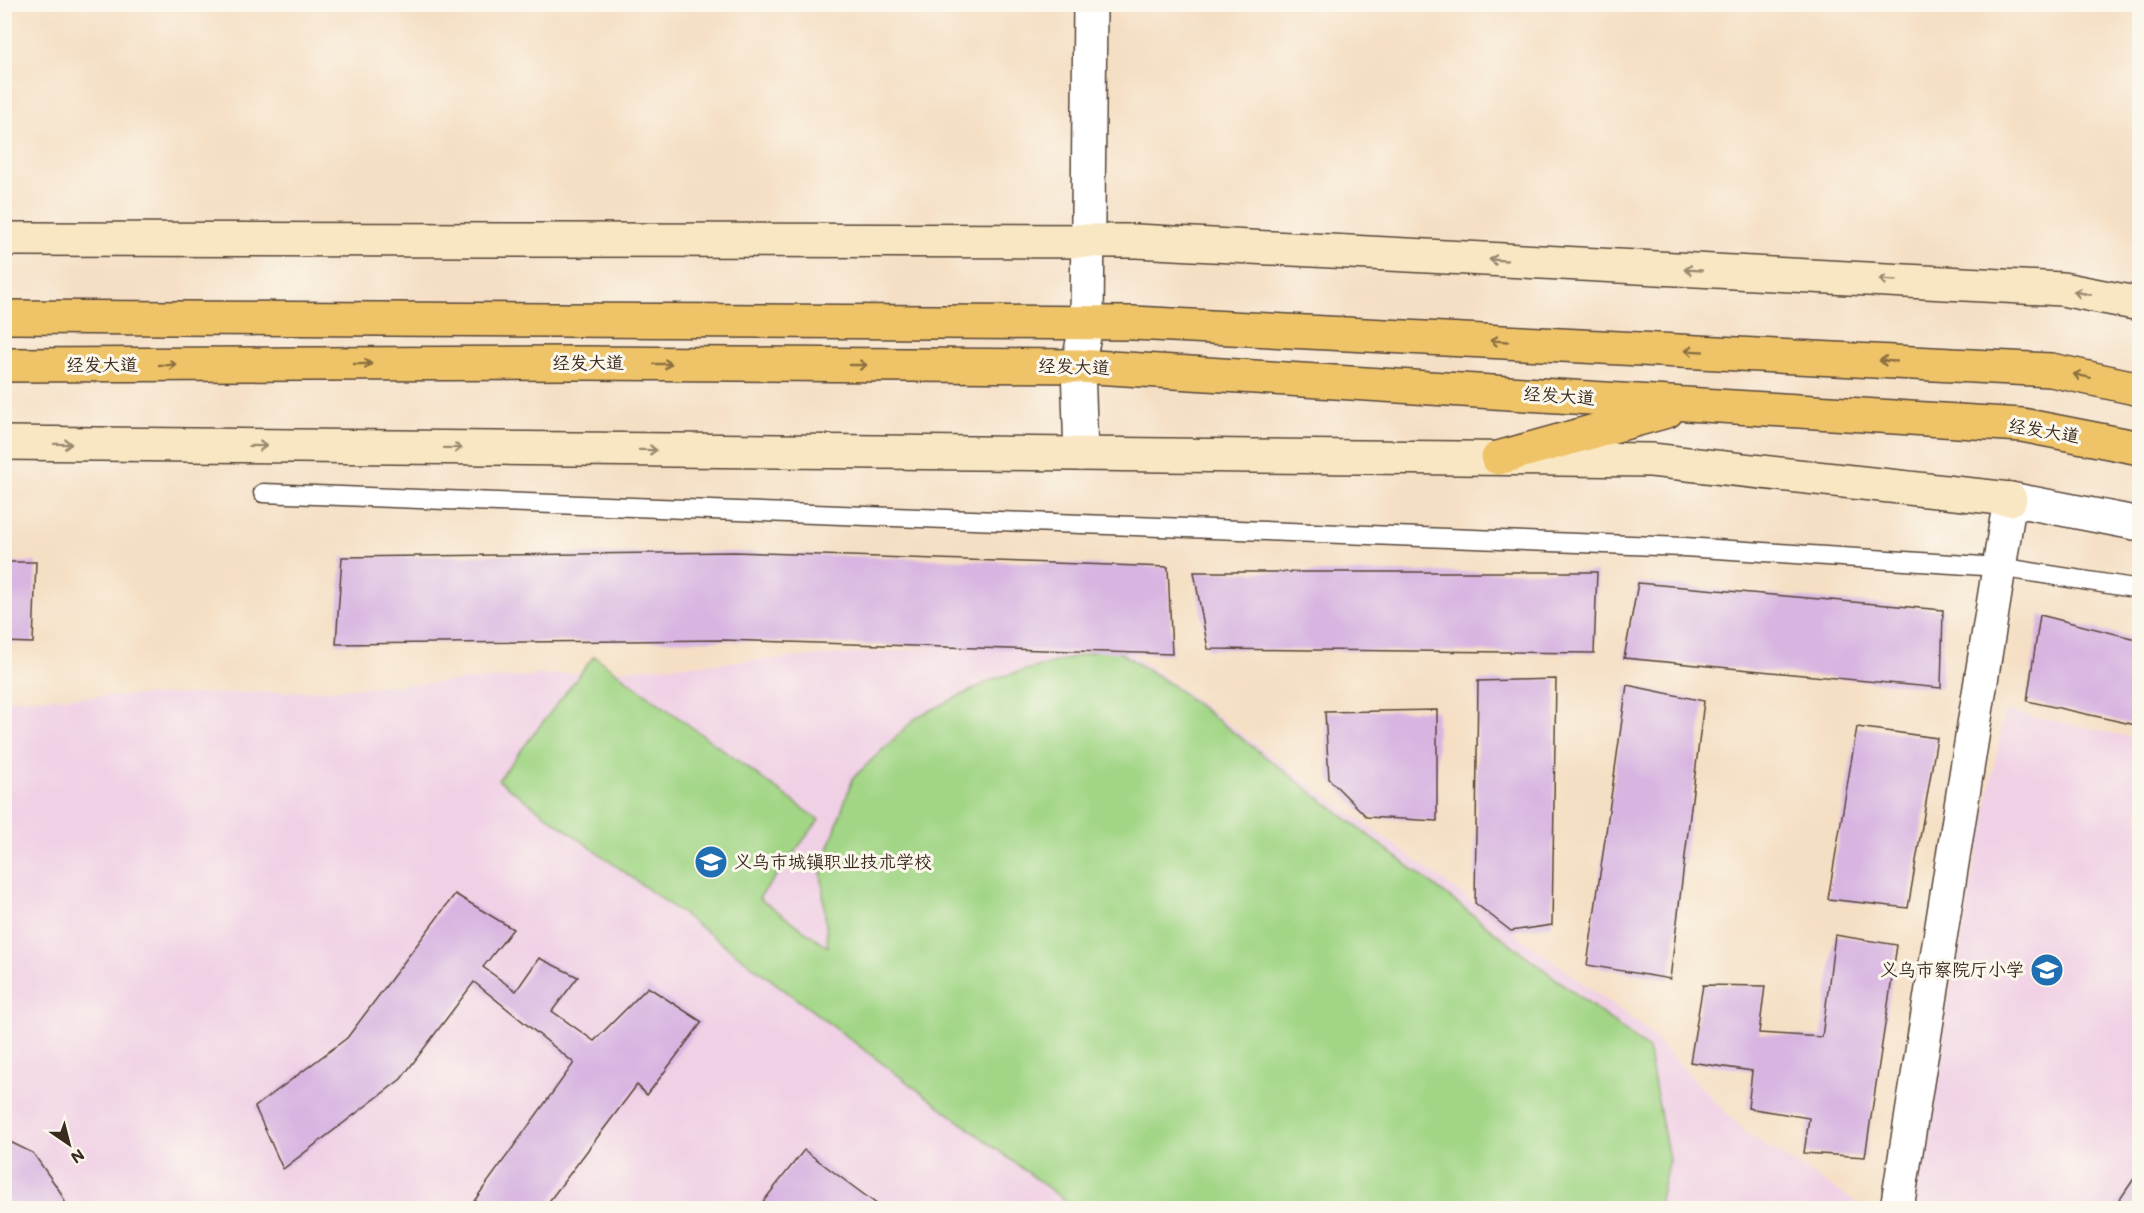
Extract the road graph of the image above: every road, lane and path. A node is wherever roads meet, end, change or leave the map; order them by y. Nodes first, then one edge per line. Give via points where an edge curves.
1 (1090, 4) edge
2 (4, 239) edge
3 (1089, 241) junction
4 (2139, 304) edge
5 (4, 317) edge
6 (1087, 322) junction
7 (4, 365) edge
8 (1078, 366) junction
9 (2139, 389) edge
10 (1690, 404) junction
11 (4, 443) edge
12 (2139, 448) edge
13 (1081, 454) junction
14 (1498, 458) junction
15 (263, 493) dead end
16 (2010, 499) junction
17 (2139, 524) edge
18 (1999, 567) junction
19 (2139, 589) edge
20 (1897, 1209) edge

1 - 3 street
2 - 3 main road
4 -> 3 main road via 2062,289
3 - 6 street
5 - 6 main road
6 - 8 street
9 -> 6 main road via 2051,370
7 -> 8 main road, 经发大道
8 - 10 main road, 经发大道
8 - 13 street
10 - 12 main road, 经发大道 via 2022,425
10 - 14 main road
11 -> 13 main road
13 - 14 main road
14 - 16 main road via 1651,460
15 - 18 lane via 1684,547
16 - 17 street
16 - 18 street
18 - 19 lane
18 - 20 street

